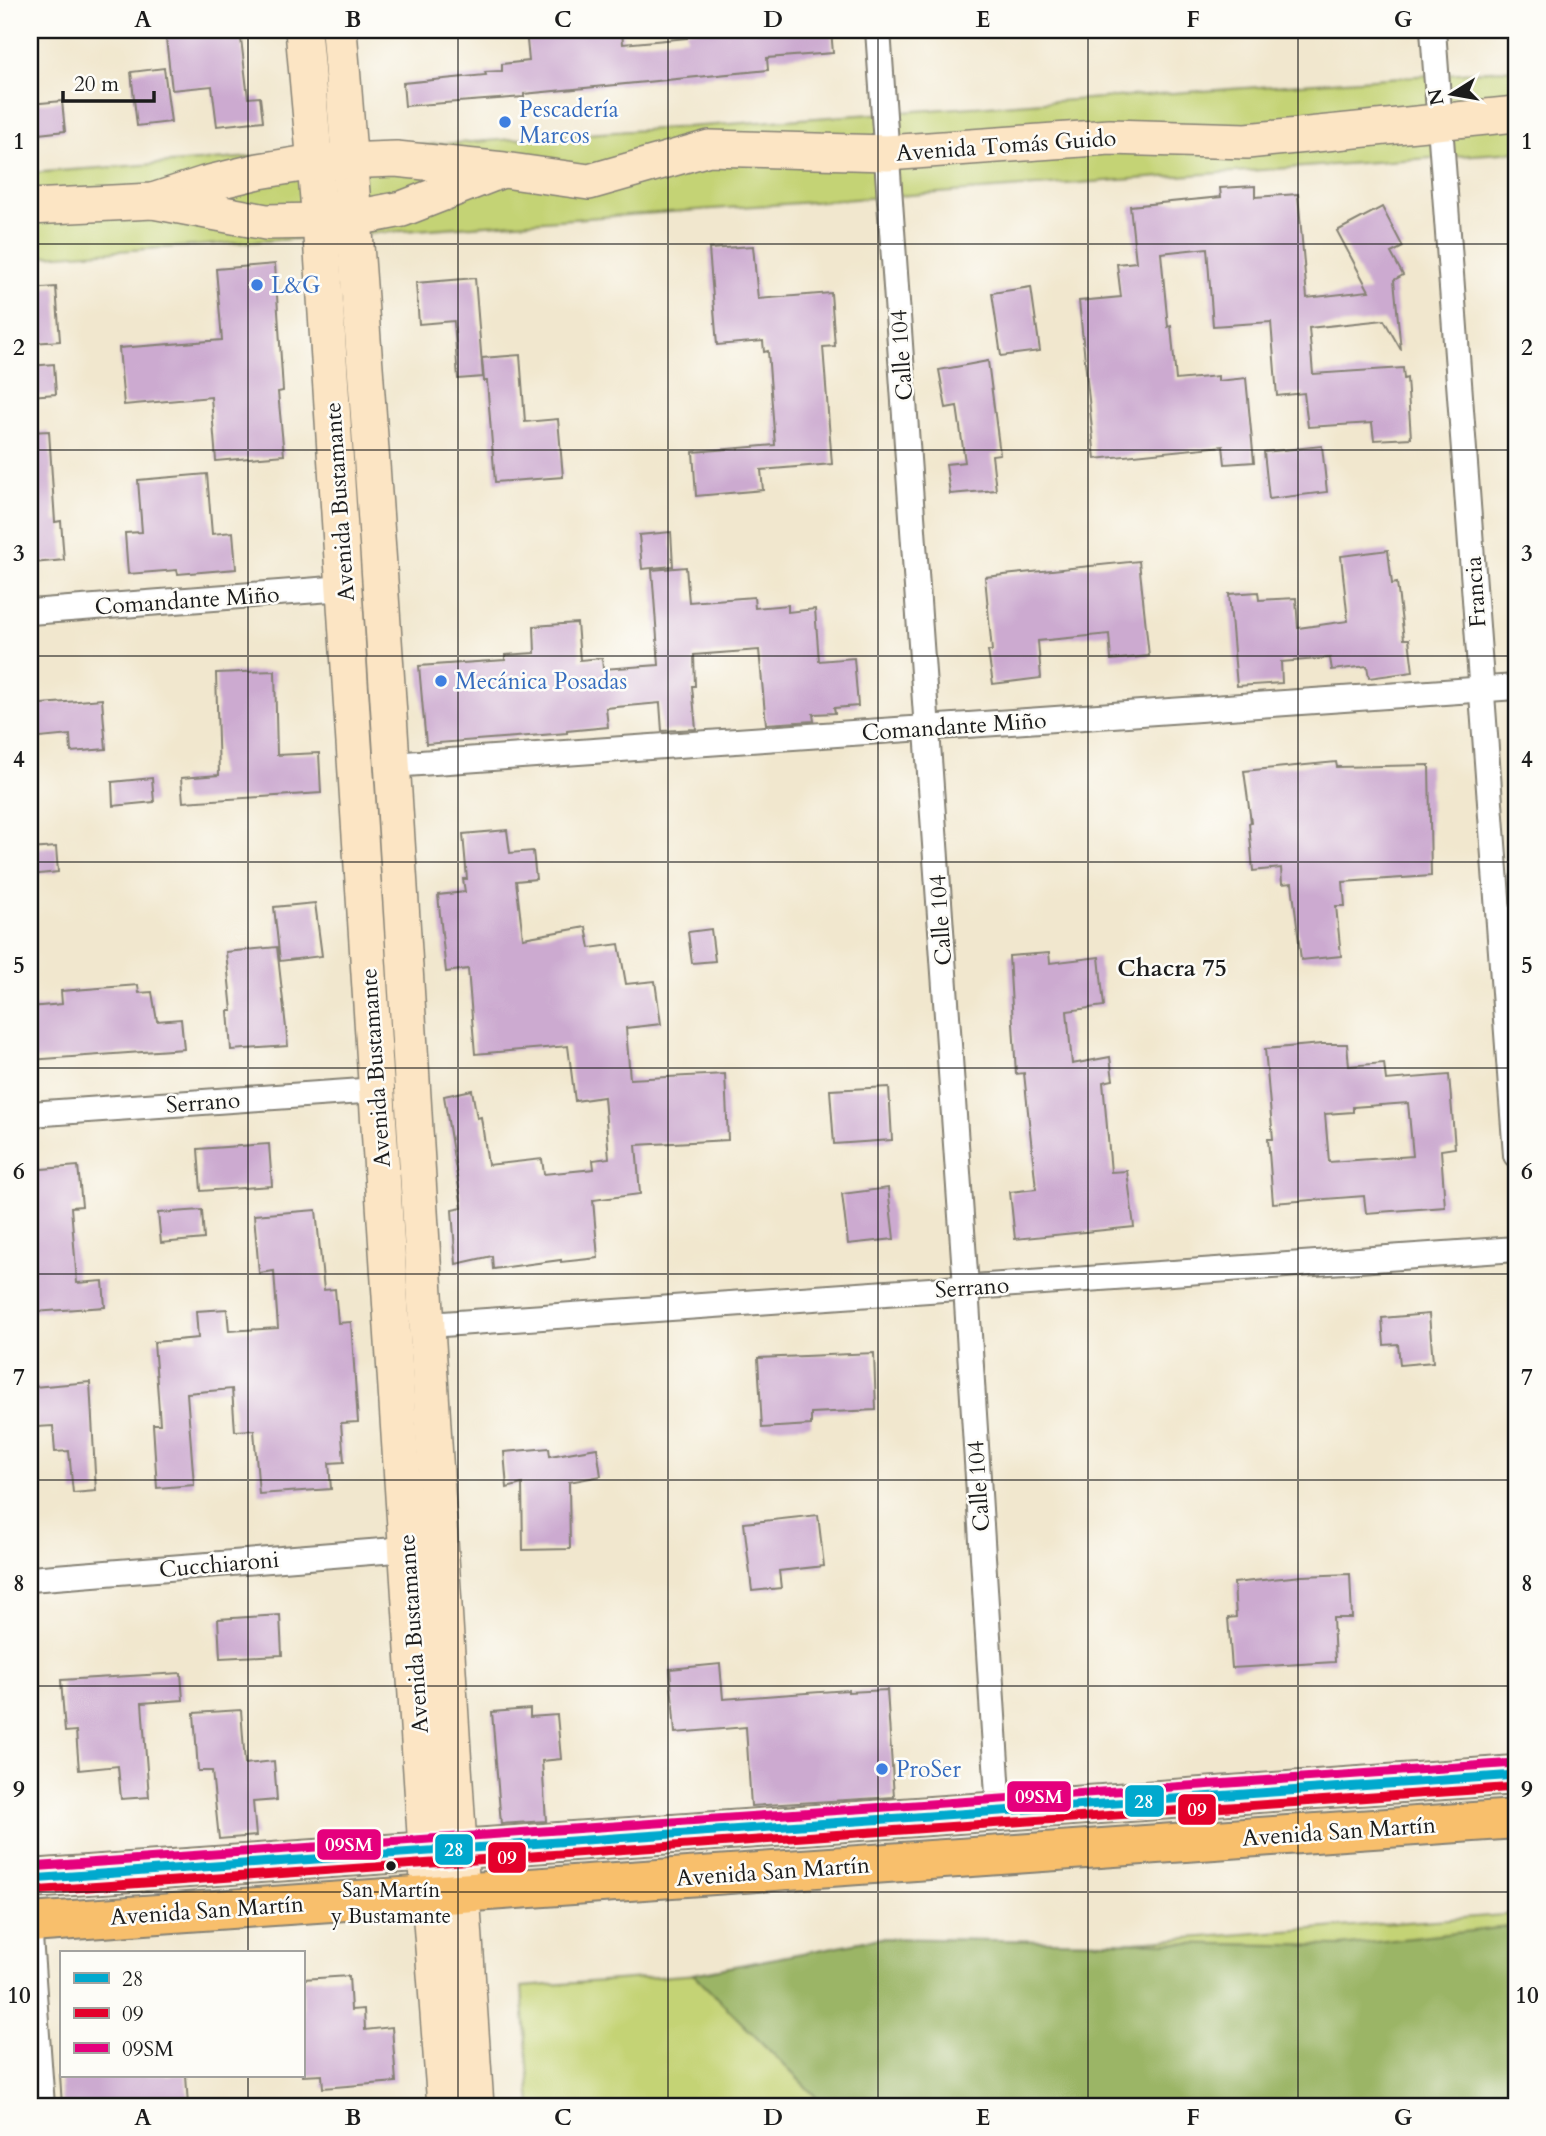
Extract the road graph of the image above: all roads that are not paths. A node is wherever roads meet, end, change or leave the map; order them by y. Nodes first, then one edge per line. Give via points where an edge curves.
1 (303, 30) edge
2 (339, 30) edge
3 (878, 30) edge
4 (1433, 30) edge
5 (1515, 113) edge
6 (1441, 122) junction
7 (887, 153) junction
8 (350, 161) junction
9 (314, 162) junction
10 (504, 170) junction
11 (153, 201) junction
12 (30, 206) edge
13 (355, 218) junction
14 (320, 222) junction
15 (344, 588) junction
16 (30, 612) edge
17 (1516, 687) edge
18 (1483, 689) junction
19 (927, 728) junction
20 (391, 765) junction
21 (377, 1090) junction
22 (30, 1114) edge
23 (1516, 1155) edge
24 (1516, 1249) edge
25 (966, 1287) junction
26 (429, 1325) junction
27 (408, 1549) junction
28 (30, 1579) edge
29 (1516, 1775) edge
30 (999, 1811) junction
31 (1516, 1819) edge
32 (442, 1850) junction
33 (30, 1879) edge
34 (446, 1894) junction
35 (30, 1923) edge
36 (30, 1937) edge
37 (42, 2106) edge
38 (445, 2106) edge
39 (476, 2106) edge

1 - 9 main road, Avenida Bustamante
2 - 8 main road, Avenida Bustamante
3 - 7 street, Calle 104
4 - 6 street, Francia
5 - 6 main road, Avenida Tomás Guido
6 - 7 main road, Avenida Tomás Guido via 1247,141 1110,137
6 - 18 street, Francia
7 - 10 main road, Avenida Tomás Guido via 709,148 589,182
7 - 19 street, Calle 104
8 - 9 main road, Avenida Tomás Guido
8 - 10 main road, Avenida Tomás Guido via 396,159
8 - 13 main road, Avenida Bustamante
9 - 11 main road, Avenida Tomás Guido via 205,184
9 - 14 main road, Avenida Bustamante
10 - 13 main road, Avenida Tomás Guido via 402,209
11 - 12 main road, Avenida Tomás Guido
11 - 14 main road, Avenida Tomás Guido via 266,222
13 - 14 main road, Avenida Tomás Guido
13 - 20 main road, Avenida Bustamante
14 - 15 main road, Avenida Bustamante
15 - 16 street, Comandante Miño
15 - 21 main road, Avenida Bustamante
17 - 18 street, Comandante Miño
18 - 19 street, Comandante Miño
18 - 23 street, Francia
19 - 20 street, Comandante Miño
19 - 25 street, Calle 104
20 - 26 main road, Avenida Bustamante
21 - 22 street, Serrano
21 - 27 main road, Avenida Bustamante
24 - 25 street, Serrano
25 - 26 street, Serrano
25 - 30 street, Calle 104
26 - 32 main road, Avenida Bustamante
27 - 28 street, Cucchiaroni
27 - 32 main road, Avenida Bustamante
29 - 30 main road, Avenida San Martín
30 - 32 main road, Avenida San Martín
31 - 34 main road, Avenida San Martín
32 - 33 main road, Avenida San Martín
32 - 34 main road, Avenida Bustamante
34 - 35 main road, Avenida San Martín
34 - 38 main road, Avenida Bustamante
34 - 39 main road, Avenida Bustamante
36 - 37 street

